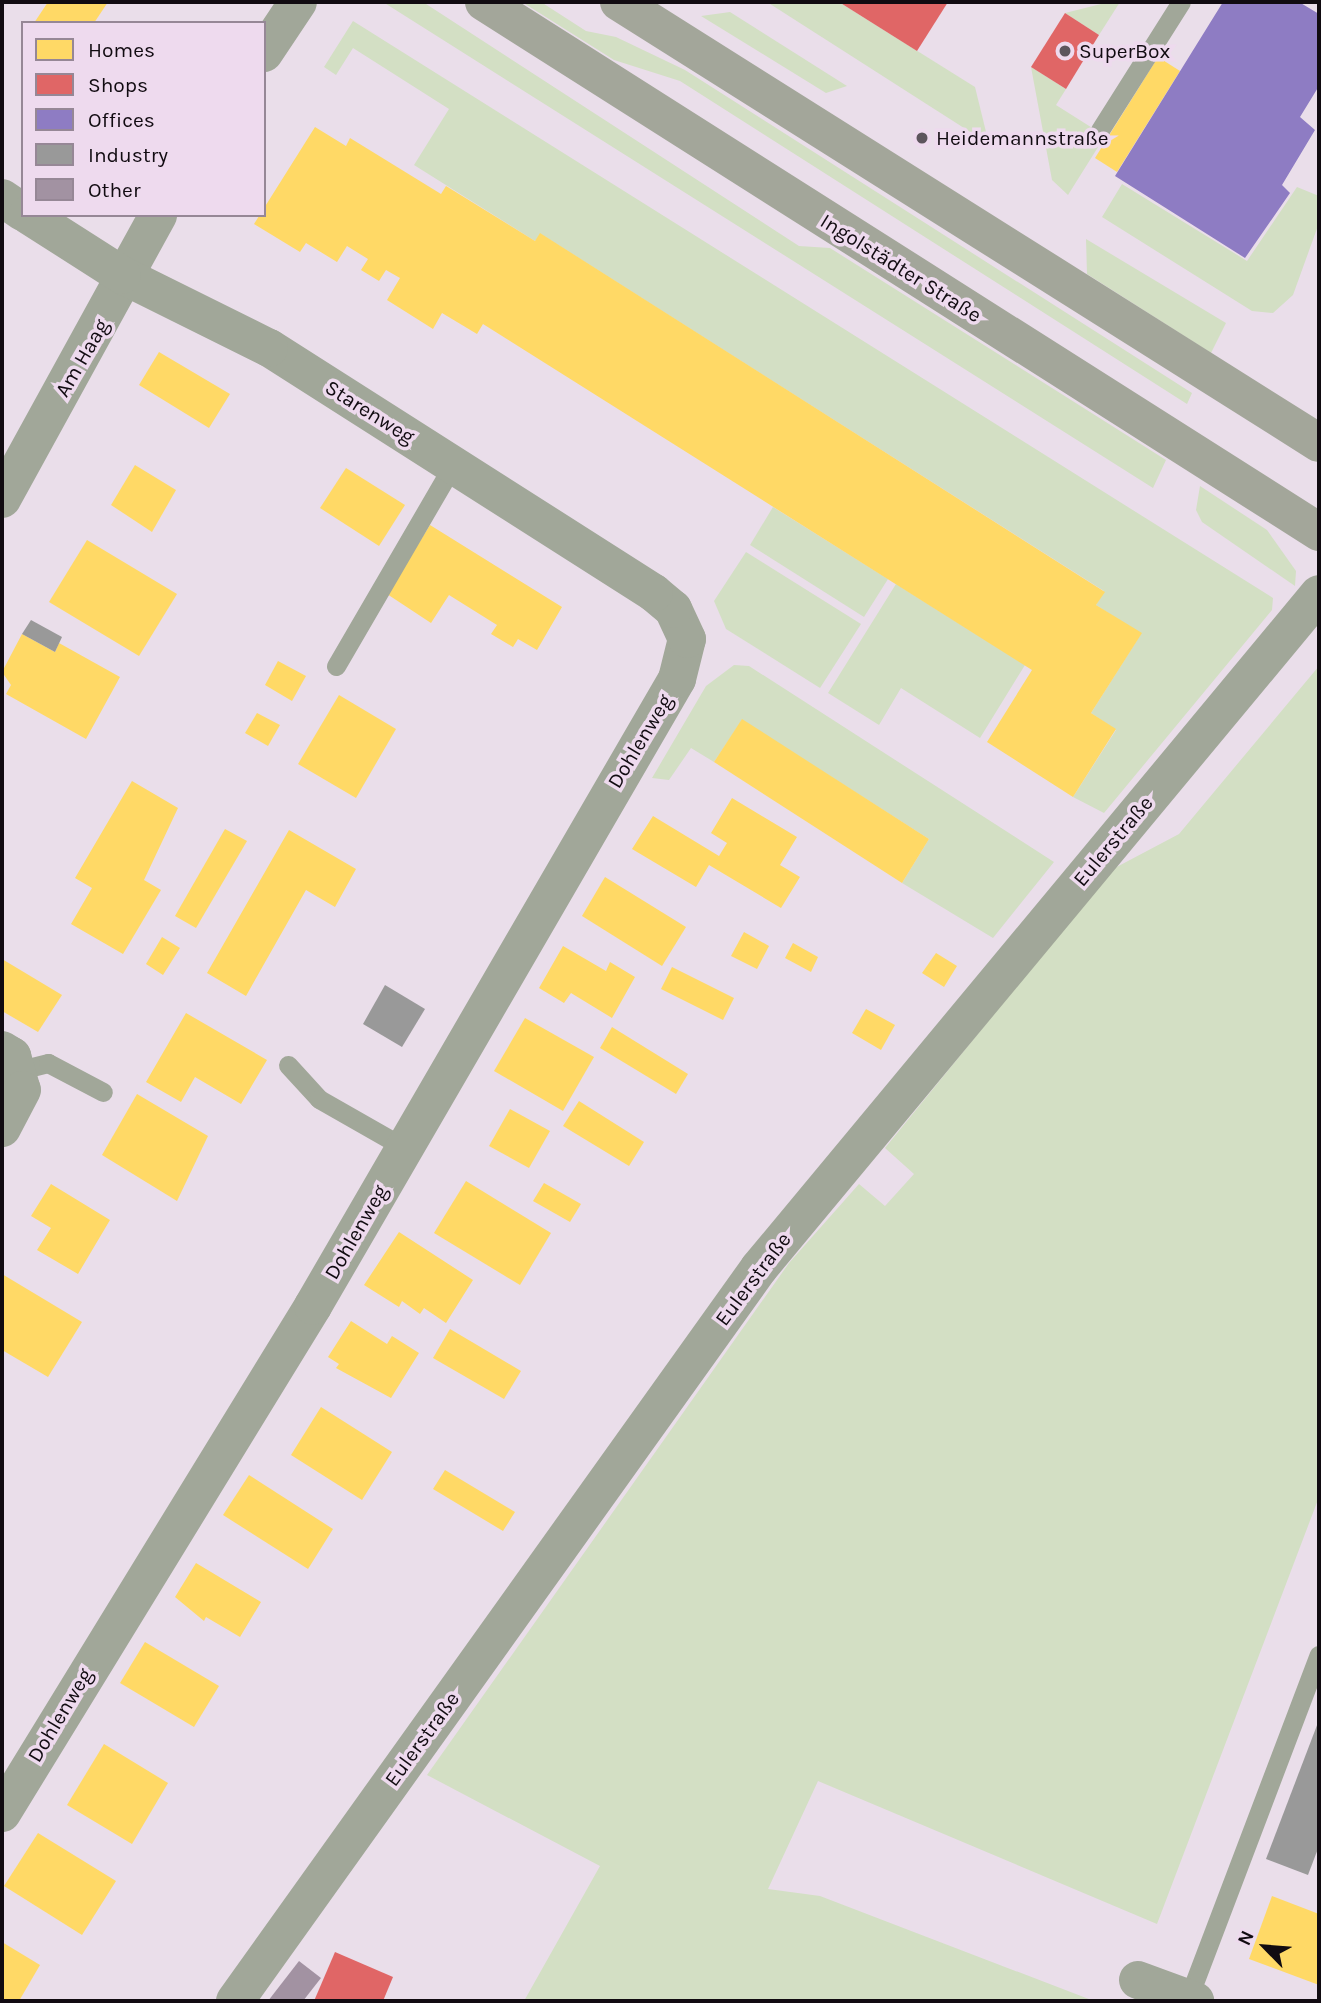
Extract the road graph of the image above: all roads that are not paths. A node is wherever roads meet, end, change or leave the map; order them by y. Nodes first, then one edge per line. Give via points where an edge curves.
1 (298, 2) edge
2 (484, 2) edge
3 (619, 2) edge
4 (1181, 2) edge
5 (266, 50) edge
6 (1100, 130) dead end
7 (2, 198) edge
8 (21, 211) edge
9 (32, 217) edge
10 (158, 217) edge
11 (122, 275) junction
12 (1319, 443) edge
13 (453, 465) junction
14 (2, 499) edge
15 (1319, 532) edge
16 (1319, 594) edge
17 (687, 639) joint
18 (336, 666) dead end
19 (9, 1061) edge
20 (288, 1065) dead end
21 (103, 1092) dead end
22 (2, 1128) edge
23 (405, 1148) junction
24 (1319, 1656) edge
25 (2, 1812) edge
26 (1138, 1980) dead end
27 (1192, 2000) edge
28 (235, 2001) edge

1 - 5 street
2 - 15 main road, Ingolstädter Straße
3 - 12 main road
4 - 6 lane
7 - 8 street
9 - 11 street, Starenweg
10 - 11 street, Am Haag
11 - 13 street, Starenweg via 270,348
11 - 14 street, Am Haag via 107,316
13 - 17 street, Starenweg via 654,593 678,616
13 - 18 lane
16 - 28 street, Eulerstraße via 758,1268
17 - 23 street, Dohlenweg via 677,679
19 - 21 lane via 48,1063
19 - 22 street via 22,1090
20 - 23 lane via 319,1099
23 - 25 street, Dohlenweg
24 - 27 lane
26 - 27 street

